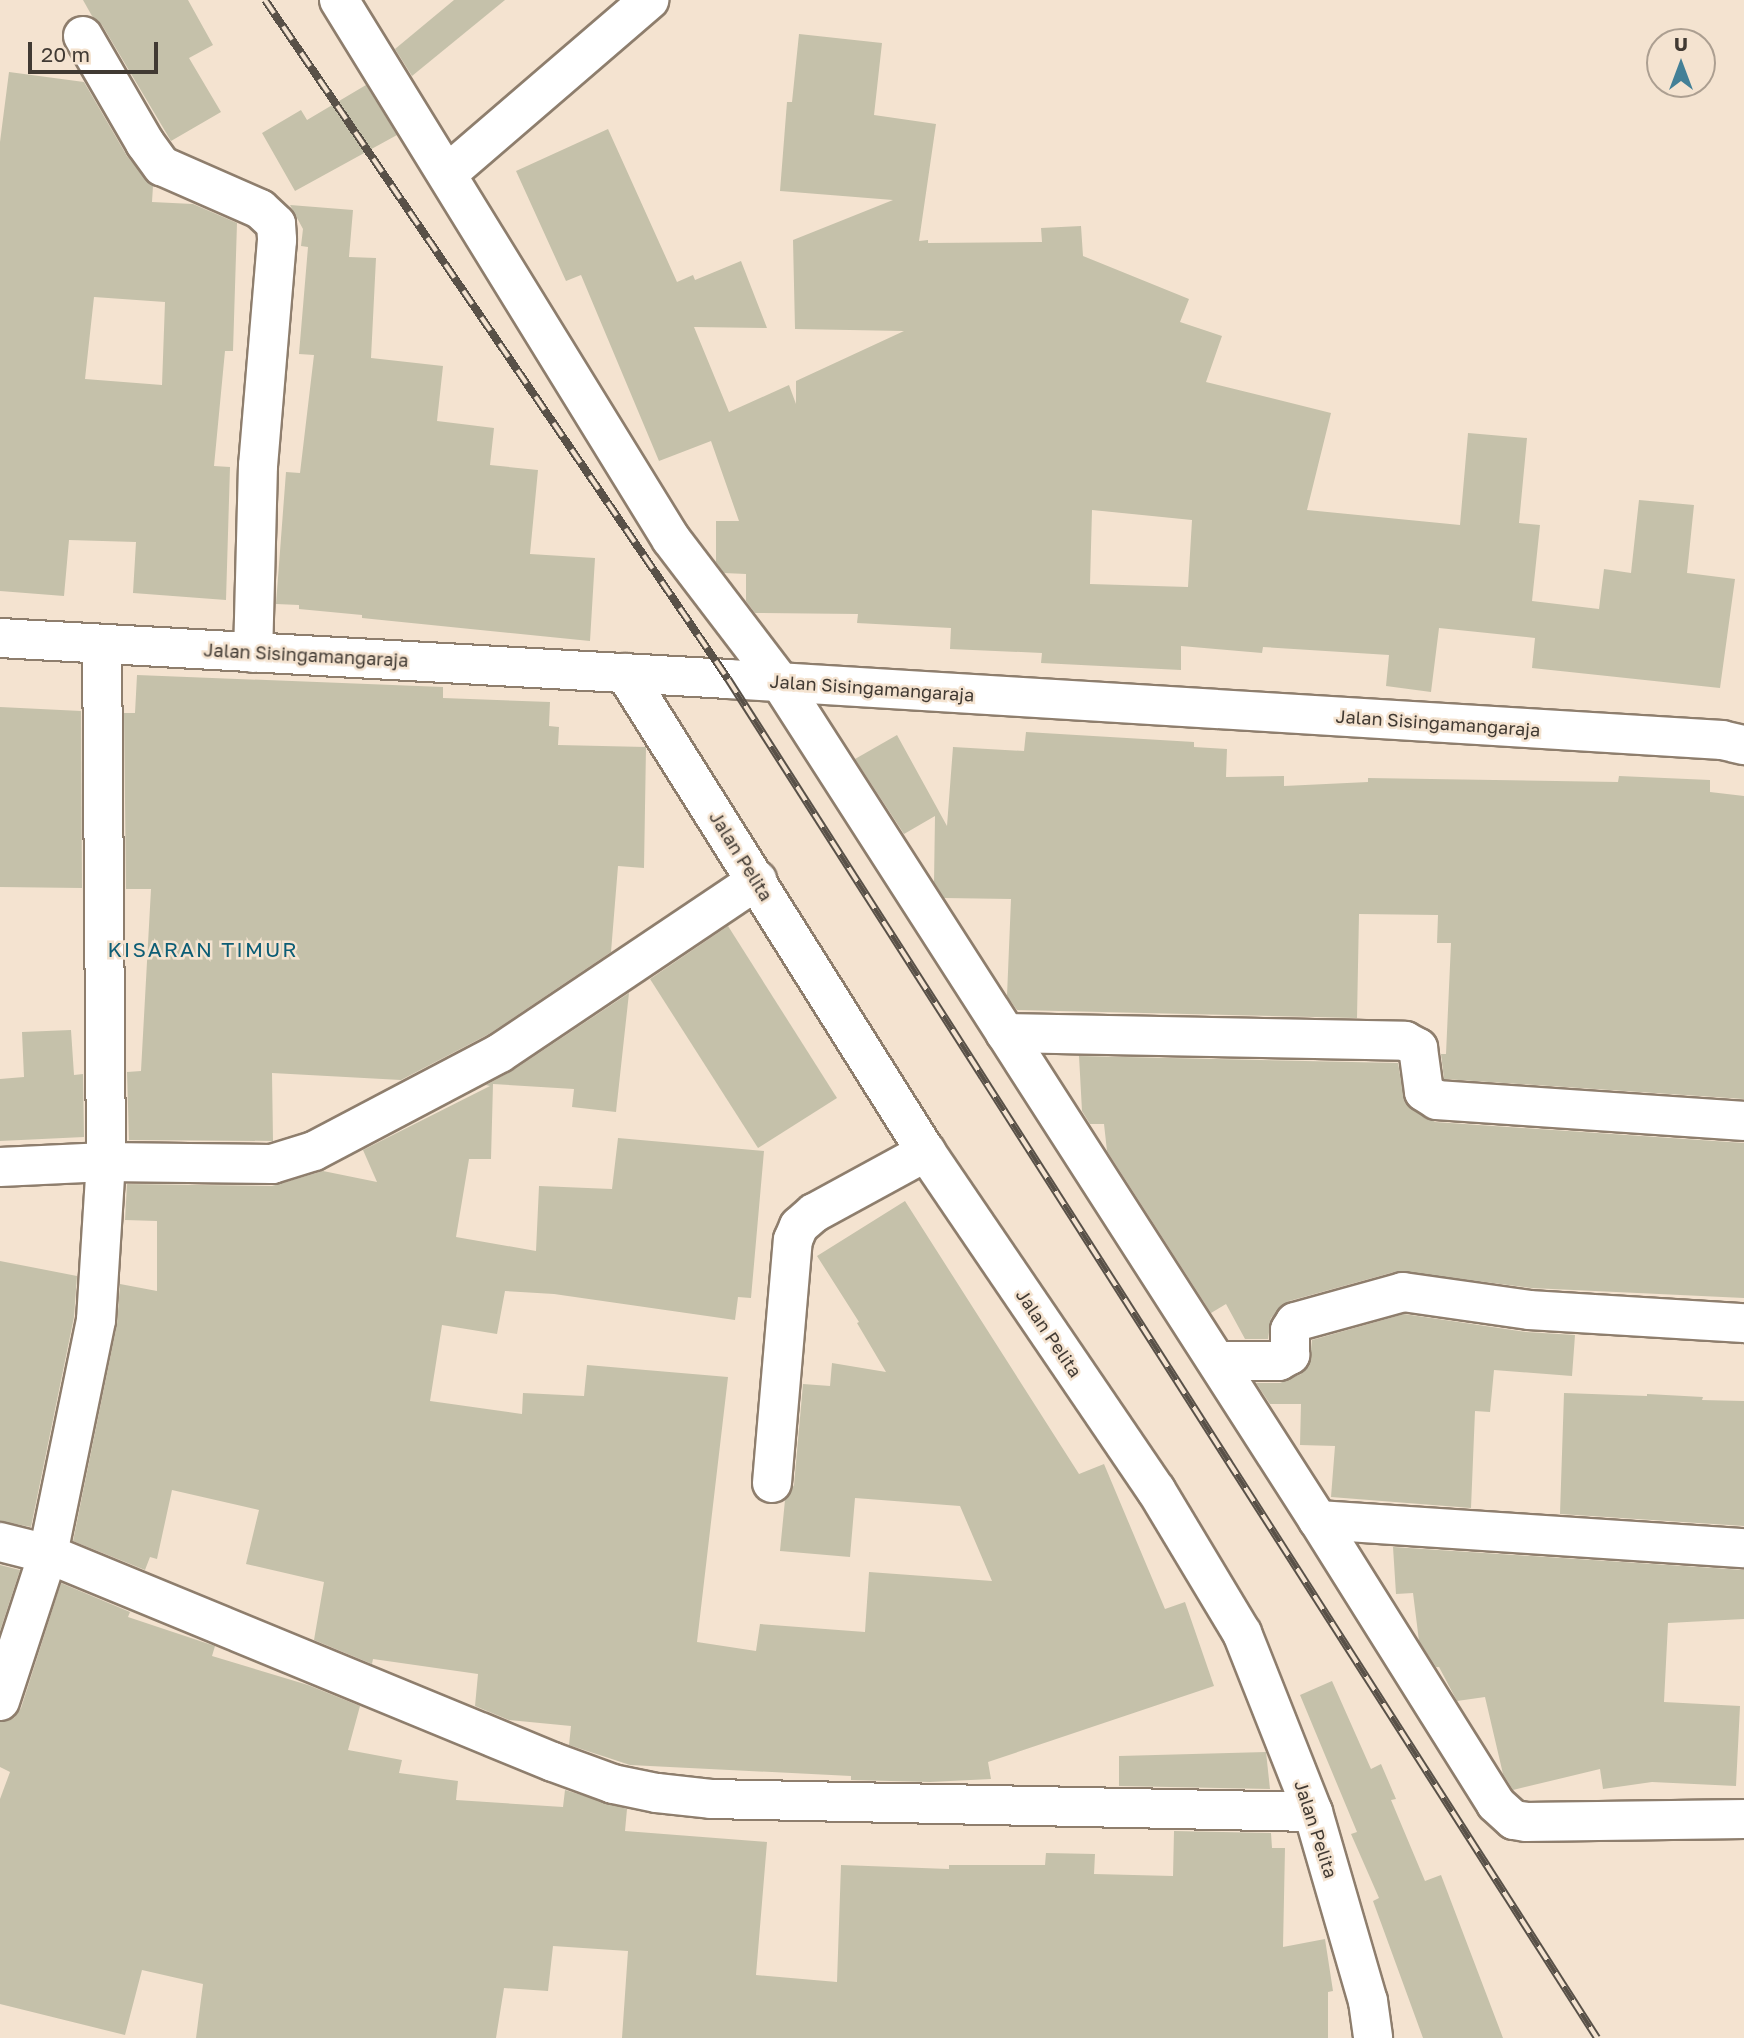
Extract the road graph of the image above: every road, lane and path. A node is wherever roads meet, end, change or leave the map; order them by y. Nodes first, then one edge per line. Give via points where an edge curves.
1 (339, 0) edge
2 (649, 0) edge
3 (83, 36) dead end
4 (447, 174) junction
5 (0, 638) edge
6 (103, 644) junction
7 (253, 653) junction
8 (625, 673) junction
9 (780, 682) junction
10 (1744, 744) edge
11 (757, 880) junction
12 (1005, 1033) junction
13 (1744, 1121) edge
14 (926, 1152) junction
15 (106, 1162) junction
16 (0, 1167) edge
17 (1744, 1323) edge
18 (1217, 1362) junction
19 (772, 1483) dead end
20 (1318, 1520) junction
21 (0, 1542) edge
22 (1744, 1548) edge
23 (48, 1554) junction
24 (0, 1701) edge
25 (1313, 1812) junction
26 (1744, 1819) edge
27 (1373, 2038) edge

1 - 4 street
2 - 4 street
3 - 7 street via 162,166 260,209 276,224 258,465
4 - 9 street via 671,539
5 - 6 street, Jalan Sisingamangaraja
6 - 7 street, Jalan Sisingamangaraja
6 - 15 street
7 - 8 street, Jalan Sisingamangaraja
8 - 9 street, Jalan Sisingamangaraja
8 - 11 street, Jalan Pelita
9 - 10 street, Jalan Sisingamangaraja
9 - 12 street
11 - 14 street, Jalan Pelita
11 - 15 street via 500,1053 314,1151 272,1164
12 - 13 street via 1405,1041 1418,1048 1424,1093 1437,1100
12 - 18 street
14 - 19 street via 814,1213 799,1226 793,1241
14 - 25 street, Jalan Pelita via 1156,1490 1242,1633
15 - 16 street
15 - 23 street via 96,1320
17 - 18 street via 1529,1310 1403,1292 1295,1322 1290,1330 1290,1355 1279,1362
18 - 20 street
20 - 22 street
20 - 26 street via 1504,1814 1526,1822
21 - 23 street
23 - 24 street
23 - 25 street via 553,1762 613,1784 657,1793 711,1799
25 - 27 street, Jalan Pelita via 1368,2001

